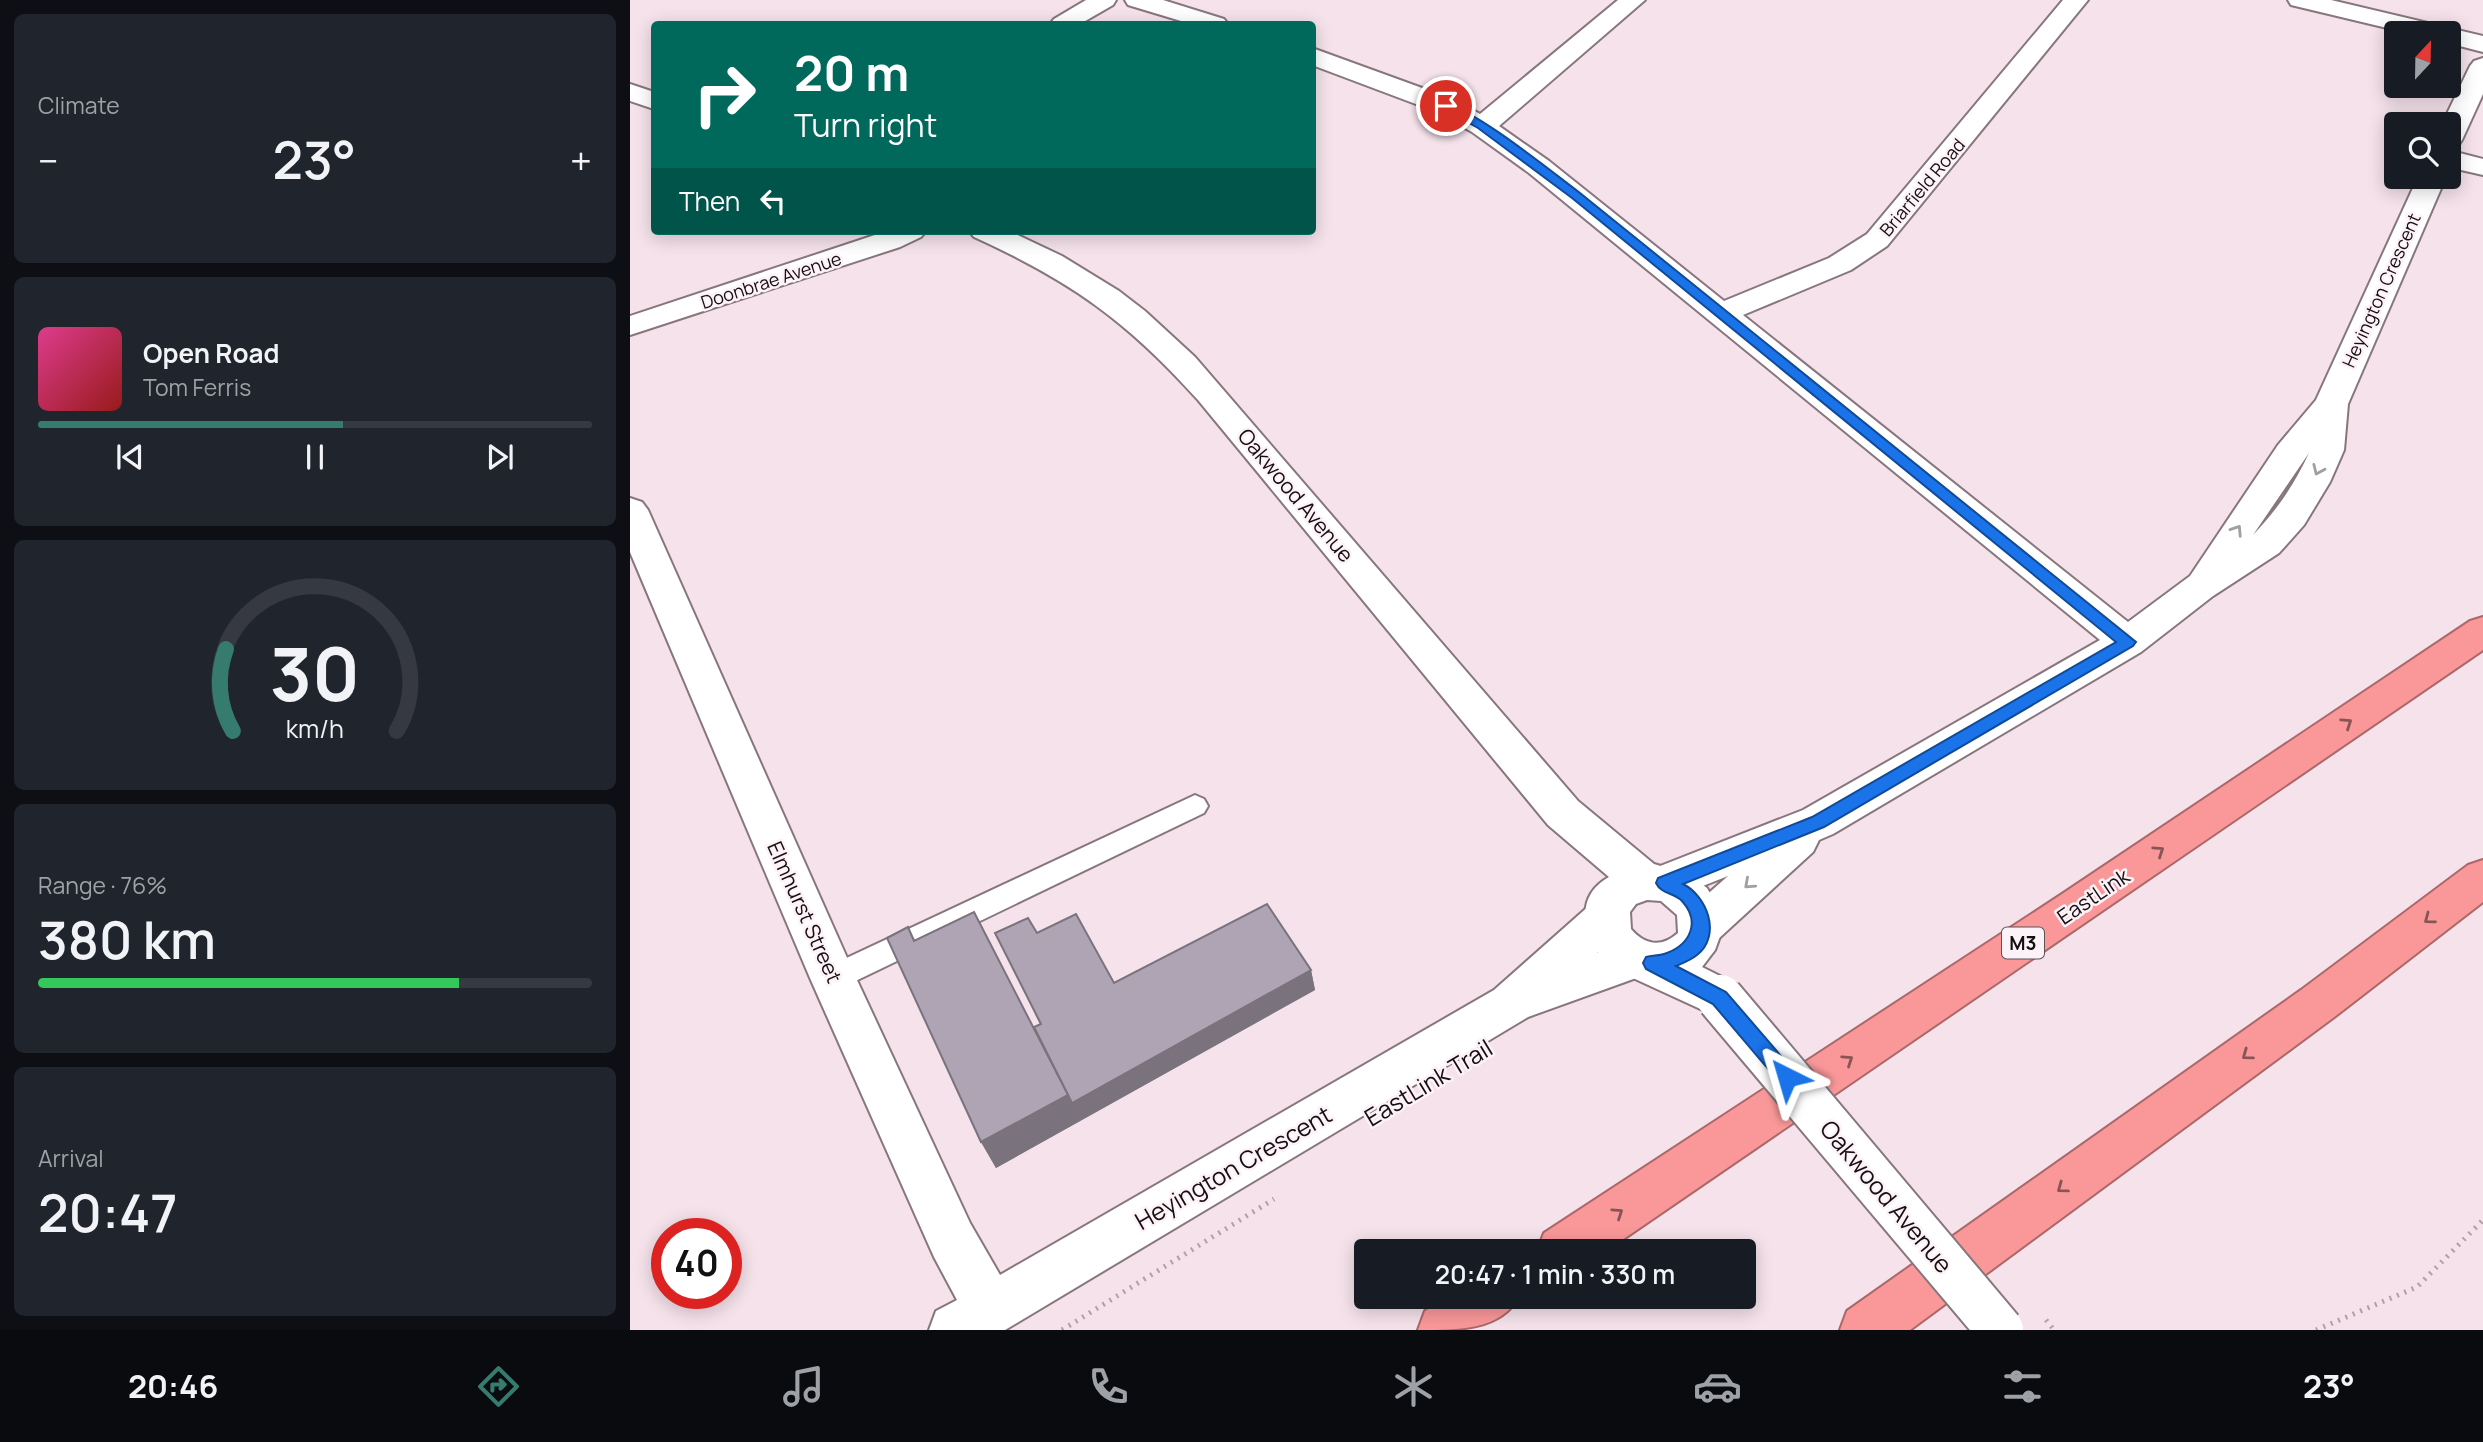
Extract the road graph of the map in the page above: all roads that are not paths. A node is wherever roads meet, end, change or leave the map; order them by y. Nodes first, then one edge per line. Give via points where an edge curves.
1 (1104, 0) edge
2 (1137, 0) edge
3 (1633, 0) edge
4 (2076, 0) edge
5 (2300, 0) edge
6 (1068, 21) edge
7 (1205, 21) edge
8 (2388, 21) edge
9 (2461, 38) edge
10 (2483, 44) edge
11 (1316, 57) edge
12 (2483, 66) edge
13 (630, 92) edge
14 (651, 100) edge
15 (2461, 113) edge
16 (1482, 126) junction
17 (2461, 161) edge
18 (2483, 167) edge
19 (2427, 189) edge
20 (903, 235) edge
21 (994, 235) edge
22 (1721, 313) junction
23 (630, 326) edge
24 (630, 510) edge
25 (2483, 631) edge
26 (2128, 642) junction
27 (1195, 806) dead end
28 (1563, 813) junction
29 (1818, 822) junction
30 (2483, 878) edge
31 (1655, 883) junction
32 (1606, 913) junction
33 (1700, 932) junction
34 (1643, 961) junction
35 (833, 978) junction
36 (1720, 998) junction
37 (1510, 1004) junction
38 (1580, 1239) edge
39 (1475, 1309) edge
40 (972, 1319) edge
41 (1444, 1330) edge
42 (1866, 1330) edge
43 (2000, 1330) edge

1 - 6 street
2 - 7 street
3 - 16 street
4 - 22 street, Briarfield Road via 1877,240 1840,264
5 - 8 street
9 - 10 street
11 - 16 street via 1404,88
12 - 15 street
13 - 14 street
16 - 22 street
17 - 18 street
19 - 26 street, Heyington Crescent via 2331,404 2327,450 2291,516 2266,544
20 - 23 street, Doonbrae Avenue
21 - 28 street, Oakwood Avenue via 1101,291 1179,358
22 - 26 street
24 - 35 street, Elmhurst Street
38 -> 25 highway, EastLink / M3
26 - 29 street, Heyington Crescent
27 - 35 lane
28 - 31 street, Oakwood Avenue
28 - 32 street, Oakwood Avenue
29 - 31 street, Heyington Crescent
29 -> 33 street, Heyington Crescent
30 -> 42 highway
31 - 32 street via 1622,890
31 - 33 street via 1688,895 1700,916
32 - 34 street via 1612,942
32 - 37 street
33 - 34 street via 1692,949 1681,957 1667,962
33 - 36 street, Oakwood Avenue
34 - 36 street, Oakwood Avenue
34 - 37 street
35 - 40 street, Elmhurst Street via 952,1240
36 - 43 street, Oakwood Avenue, bridge
37 - 40 street, Heyington Crescent
39 - 41 highway

